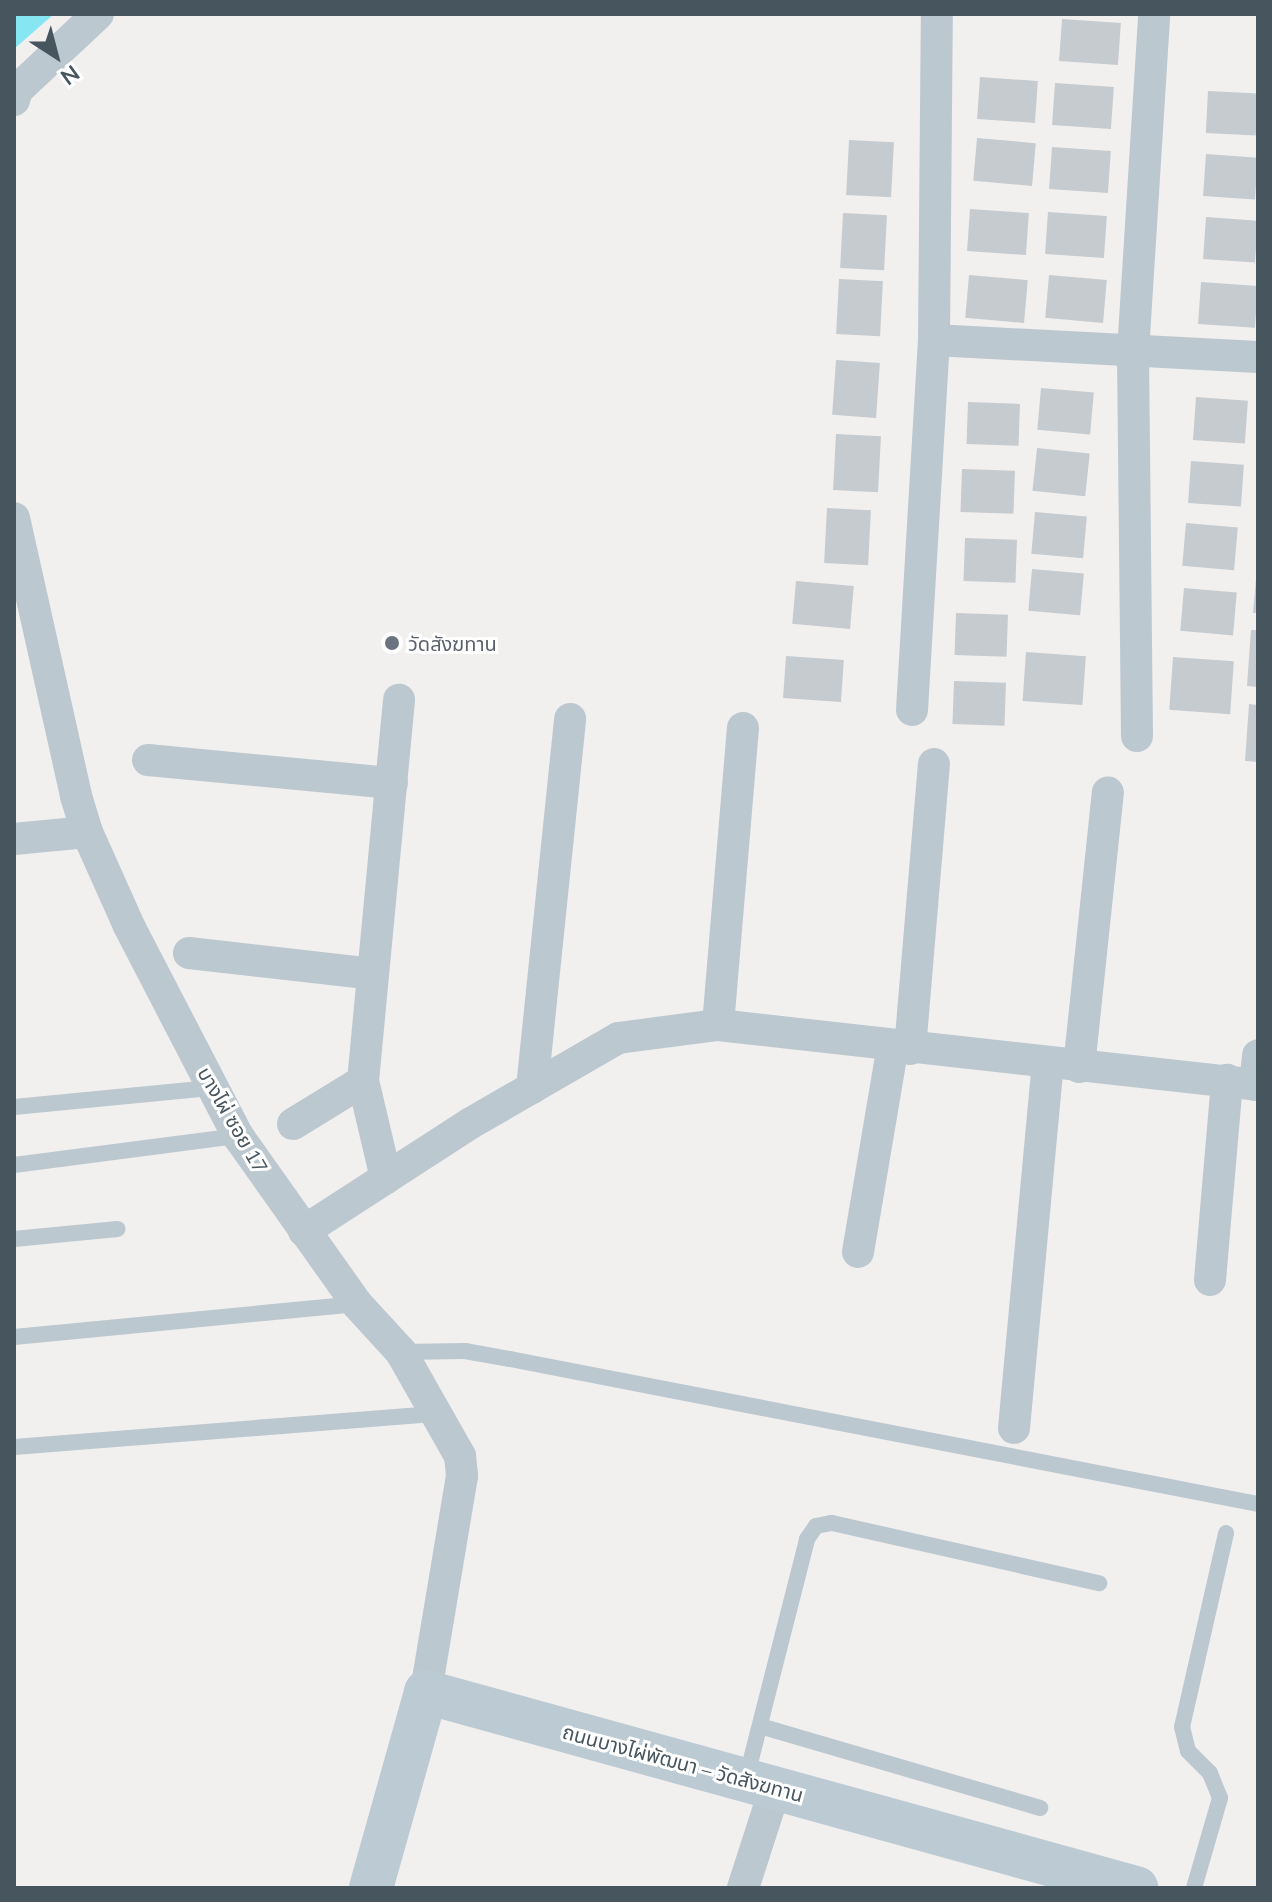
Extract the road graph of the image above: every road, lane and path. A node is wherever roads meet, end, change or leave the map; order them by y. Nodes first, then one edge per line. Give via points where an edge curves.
1 (98, 14) edge
2 (937, 14) edge
3 (1154, 14) edge
4 (14, 100) edge
5 (934, 340) junction
6 (1133, 352) junction
7 (1258, 357) edge
8 (14, 518) edge
9 (399, 700) dead end
10 (912, 710) dead end
11 (570, 719) dead end
12 (743, 728) dead end
13 (1137, 736) dead end
14 (148, 760) dead end
15 (934, 764) dead end
16 (392, 783) junction
17 (1108, 793) dead end
18 (87, 832) junction
19 (14, 839) edge
20 (189, 953) dead end
21 (373, 974) junction
22 (718, 1025) junction
23 (902, 1048) junction
24 (1063, 1065) junction
25 (1249, 1076) edge
26 (363, 1081) junction
27 (213, 1088) junction
28 (532, 1088) junction
29 (14, 1107) edge
30 (293, 1124) dead end
31 (238, 1136) junction
32 (14, 1165) edge
33 (386, 1178) junction
34 (118, 1229) dead end
35 (304, 1231) junction
36 (14, 1239) edge
37 (858, 1252) dead end
38 (1210, 1280) dead end
39 (357, 1304) junction
40 (14, 1337) edge
41 (401, 1352) junction
42 (439, 1414) junction
43 (1014, 1428) dead end
44 (14, 1447) edge
45 (1258, 1504) edge
46 (1226, 1533) dead end
47 (1099, 1583) dead end
48 (426, 1692) junction
49 (760, 1726) junction
50 (761, 1785) junction
51 (1040, 1808) dead end
52 (371, 1888) edge
53 (743, 1888) edge
54 (1136, 1888) edge
55 (1194, 1888) edge

1 - 4 street via 17,90
2 - 5 street
3 - 6 street
5 - 6 street
5 - 10 street
6 - 7 street
6 - 13 street
8 - 18 street, บางไผ่ ซอย 17
9 - 16 street
11 - 28 street
12 - 22 street
14 - 16 street
15 - 23 street
16 - 21 street
17 - 24 street
18 - 19 street
18 - 27 street, บางไผ่ ซอย 17
20 - 21 street
21 - 26 street
22 - 23 street
22 - 28 street via 618,1038
23 - 24 street
23 - 37 street
24 - 25 street
24 - 43 street
25 - 38 street
26 - 30 street
26 - 33 street
27 - 29 lane
27 - 31 street, บางไผ่ ซอย 17
28 - 33 street
31 - 32 lane
31 - 35 street, บางไผ่ ซอย 17
33 - 35 street
34 - 36 lane
35 - 39 street, บางไผ่ ซอย 17
39 - 40 lane
39 - 41 street, บางไผ่ ซอย 17
41 - 42 street, บางไผ่ ซอย 17
41 - 45 lane via 465,1351
42 - 44 lane
42 - 48 street, บางไผ่ ซอย 17 via 460,1456 462,1476
46 - 55 lane via 1182,1727 1188,1751 1210,1773 1220,1798
47 - 49 lane via 832,1523 816,1526 807,1539
48 - 50 street, ถนนบางไผ่พัฒนา – วัดสังฆทาน
48 - 52 street
49 - 50 lane
49 - 51 lane
50 - 53 street
50 - 54 street, ถนนบางไผ่พัฒนา – วัดสังฆทาน

